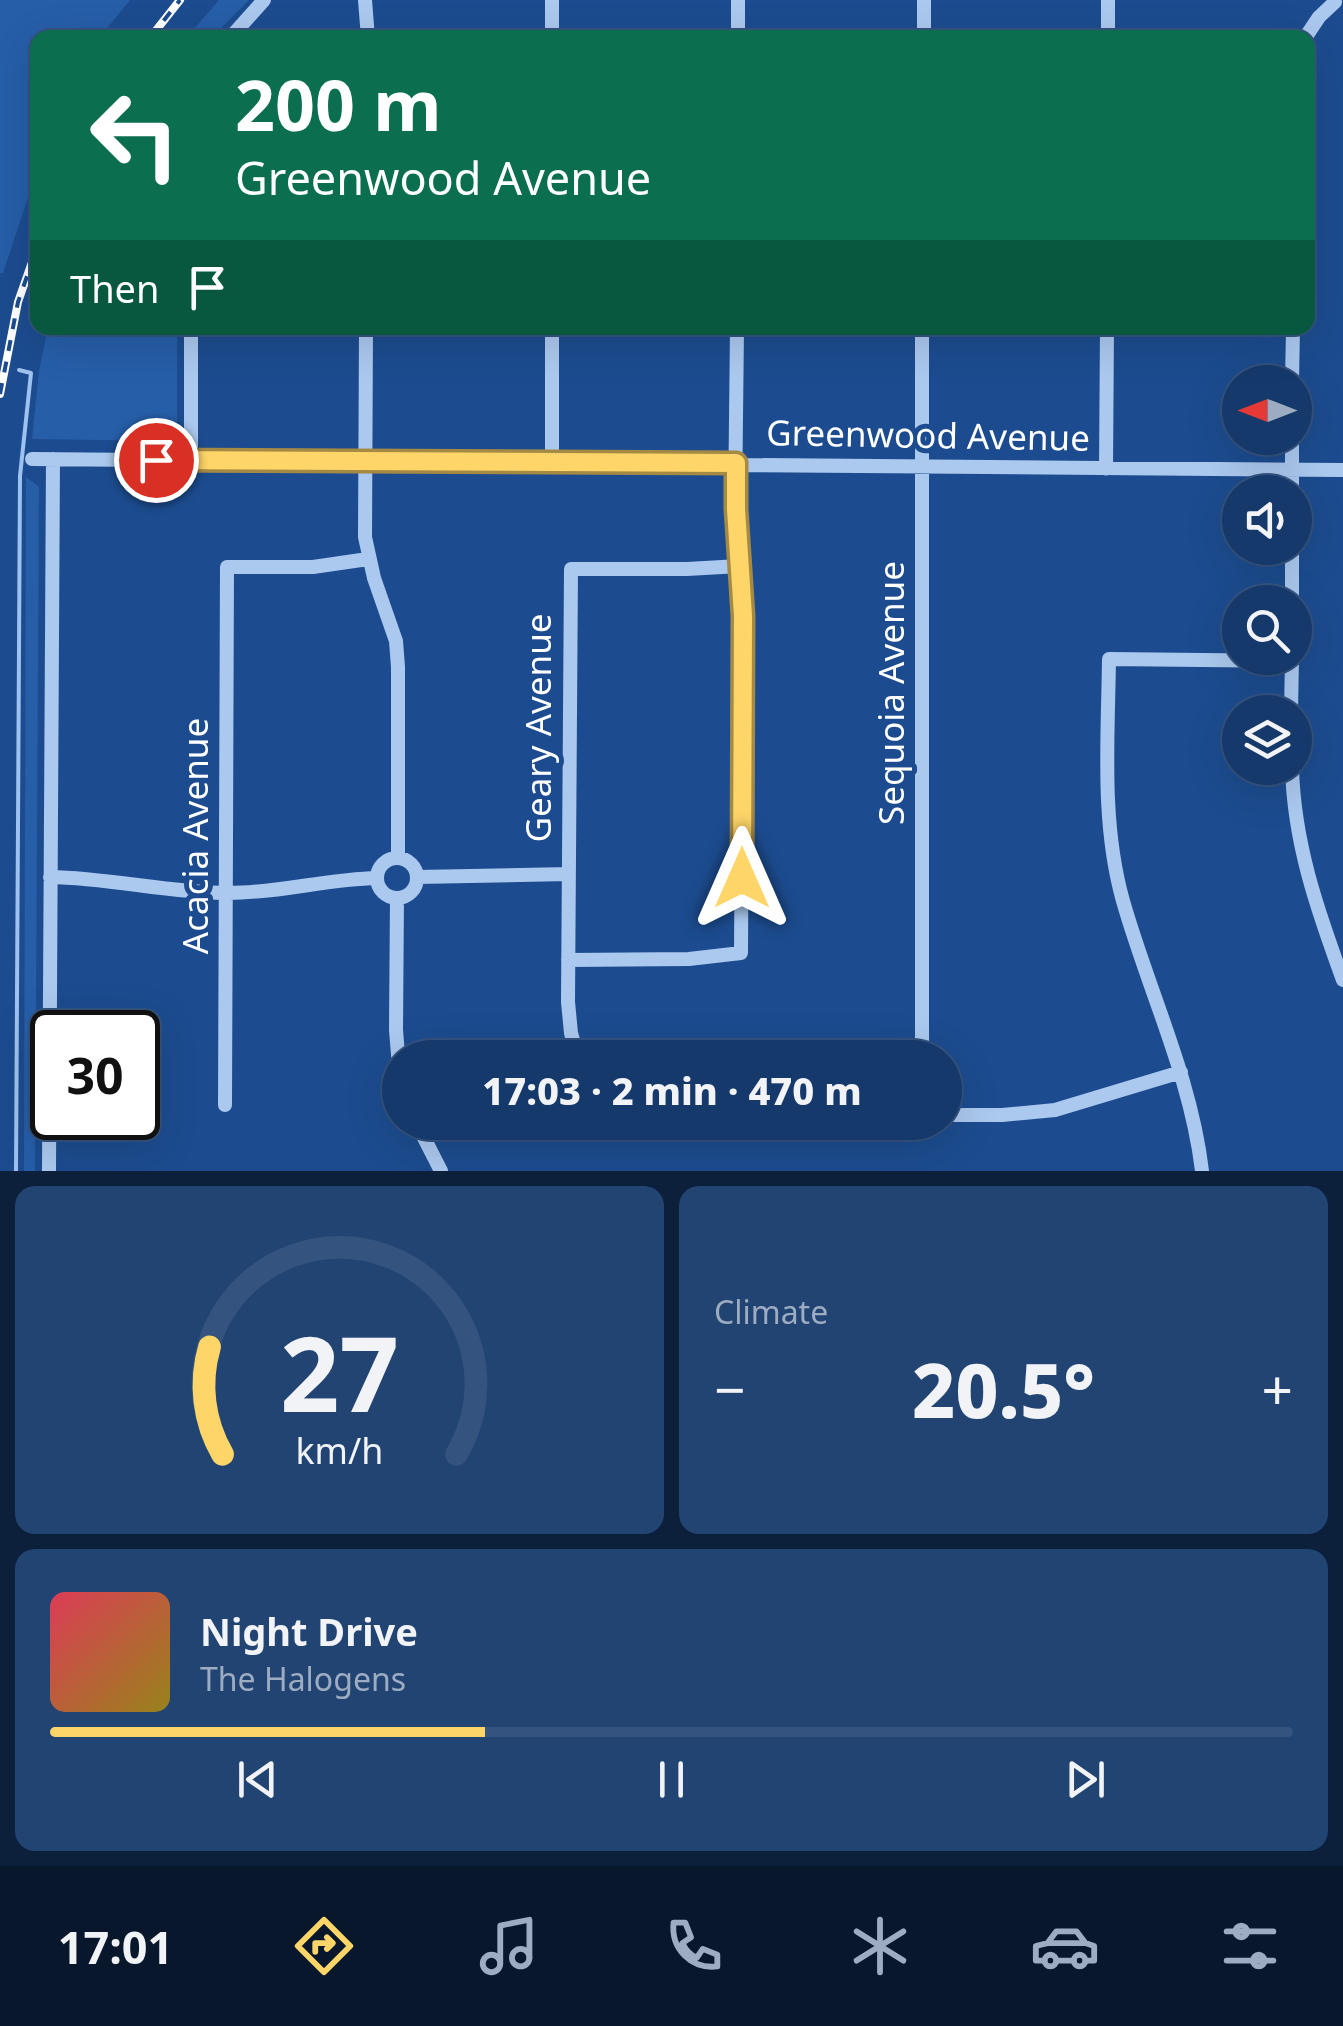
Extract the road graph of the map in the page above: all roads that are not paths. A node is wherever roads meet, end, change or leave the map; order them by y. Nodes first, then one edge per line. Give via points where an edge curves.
1 (264, 0) edge
2 (365, 0) edge
3 (552, 0) edge
4 (738, 0) edge
5 (924, 0) edge
6 (1108, 0) edge
7 (1337, 5) edge
8 (237, 30) edge
9 (367, 30) edge
10 (552, 30) edge
11 (738, 30) edge
12 (924, 30) edge
13 (1108, 30) edge
14 (1313, 30) edge
15 (191, 335) edge
16 (366, 335) edge
17 (552, 335) edge
18 (736, 335) edge
19 (922, 335) edge
20 (1107, 335) edge
21 (1292, 335) edge
22 (1292, 365) edge
23 (1292, 455) edge
24 (32, 459) dead end
25 (53, 459) junction
26 (190, 460) junction
27 (366, 460) junction
28 (552, 462) junction
29 (736, 463) junction
30 (922, 467) junction
31 (1106, 468) junction
32 (1292, 470) junction
33 (1343, 470) edge
34 (1292, 475) edge
35 (368, 559) junction
36 (740, 566) junction
37 (1222, 659) edge
38 (1294, 785) edge
39 (398, 858) junction
40 (568, 874) junction
41 (50, 878) junction
42 (376, 878) junction
43 (417, 878) junction
44 (226, 893) junction
45 (397, 898) junction
46 (568, 960) junction
47 (1343, 980) edge
48 (397, 1040) edge
49 (573, 1040) edge
50 (922, 1040) edge
51 (1181, 1072) junction
52 (226, 1105) dead end
53 (962, 1115) edge
54 (425, 1140) edge
55 (49, 1171) edge
56 (441, 1171) edge
57 (1202, 1171) edge

1 - 8 street
2 - 9 street
3 - 10 street
4 - 11 street
5 - 12 street
6 - 13 street
7 - 14 street
15 - 26 street
16 - 27 street
17 - 28 street
18 - 29 street
19 - 30 street, Sequoia Avenue
20 - 31 street
21 - 22 street
23 - 32 street
24 - 25 street, Greenwood Avenue
25 - 26 street, Greenwood Avenue
25 - 41 street
26 - 27 street, Greenwood Avenue
27 - 28 street, Greenwood Avenue
27 - 35 street
28 - 29 street, Greenwood Avenue
29 - 30 street, Greenwood Avenue
29 - 36 street
30 - 31 street, Greenwood Avenue
30 - 50 street, Sequoia Avenue
31 - 32 street, Greenwood Avenue
32 - 33 street, Greenwood Avenue
32 - 34 street
35 - 39 street via 398,666
35 - 44 street, Acacia Avenue via 227,567
36 - 40 street, Geary Avenue via 570,568
36 - 46 street via 741,953
37 - 51 street via 1109,659 1115,866
38 - 47 street via 1310,890
39 - 42 street via 384,862
39 - 43 street via 413,866
40 - 43 street
40 - 46 street, Geary Avenue
41 - 44 street
41 - 55 street
42 - 44 street
42 - 45 street via 381,891
43 - 45 street via 409,894
44 - 52 street, Acacia Avenue
45 - 48 street
46 - 49 street, Geary Avenue
51 - 53 street via 1056,1110
51 - 57 street
54 - 56 street

